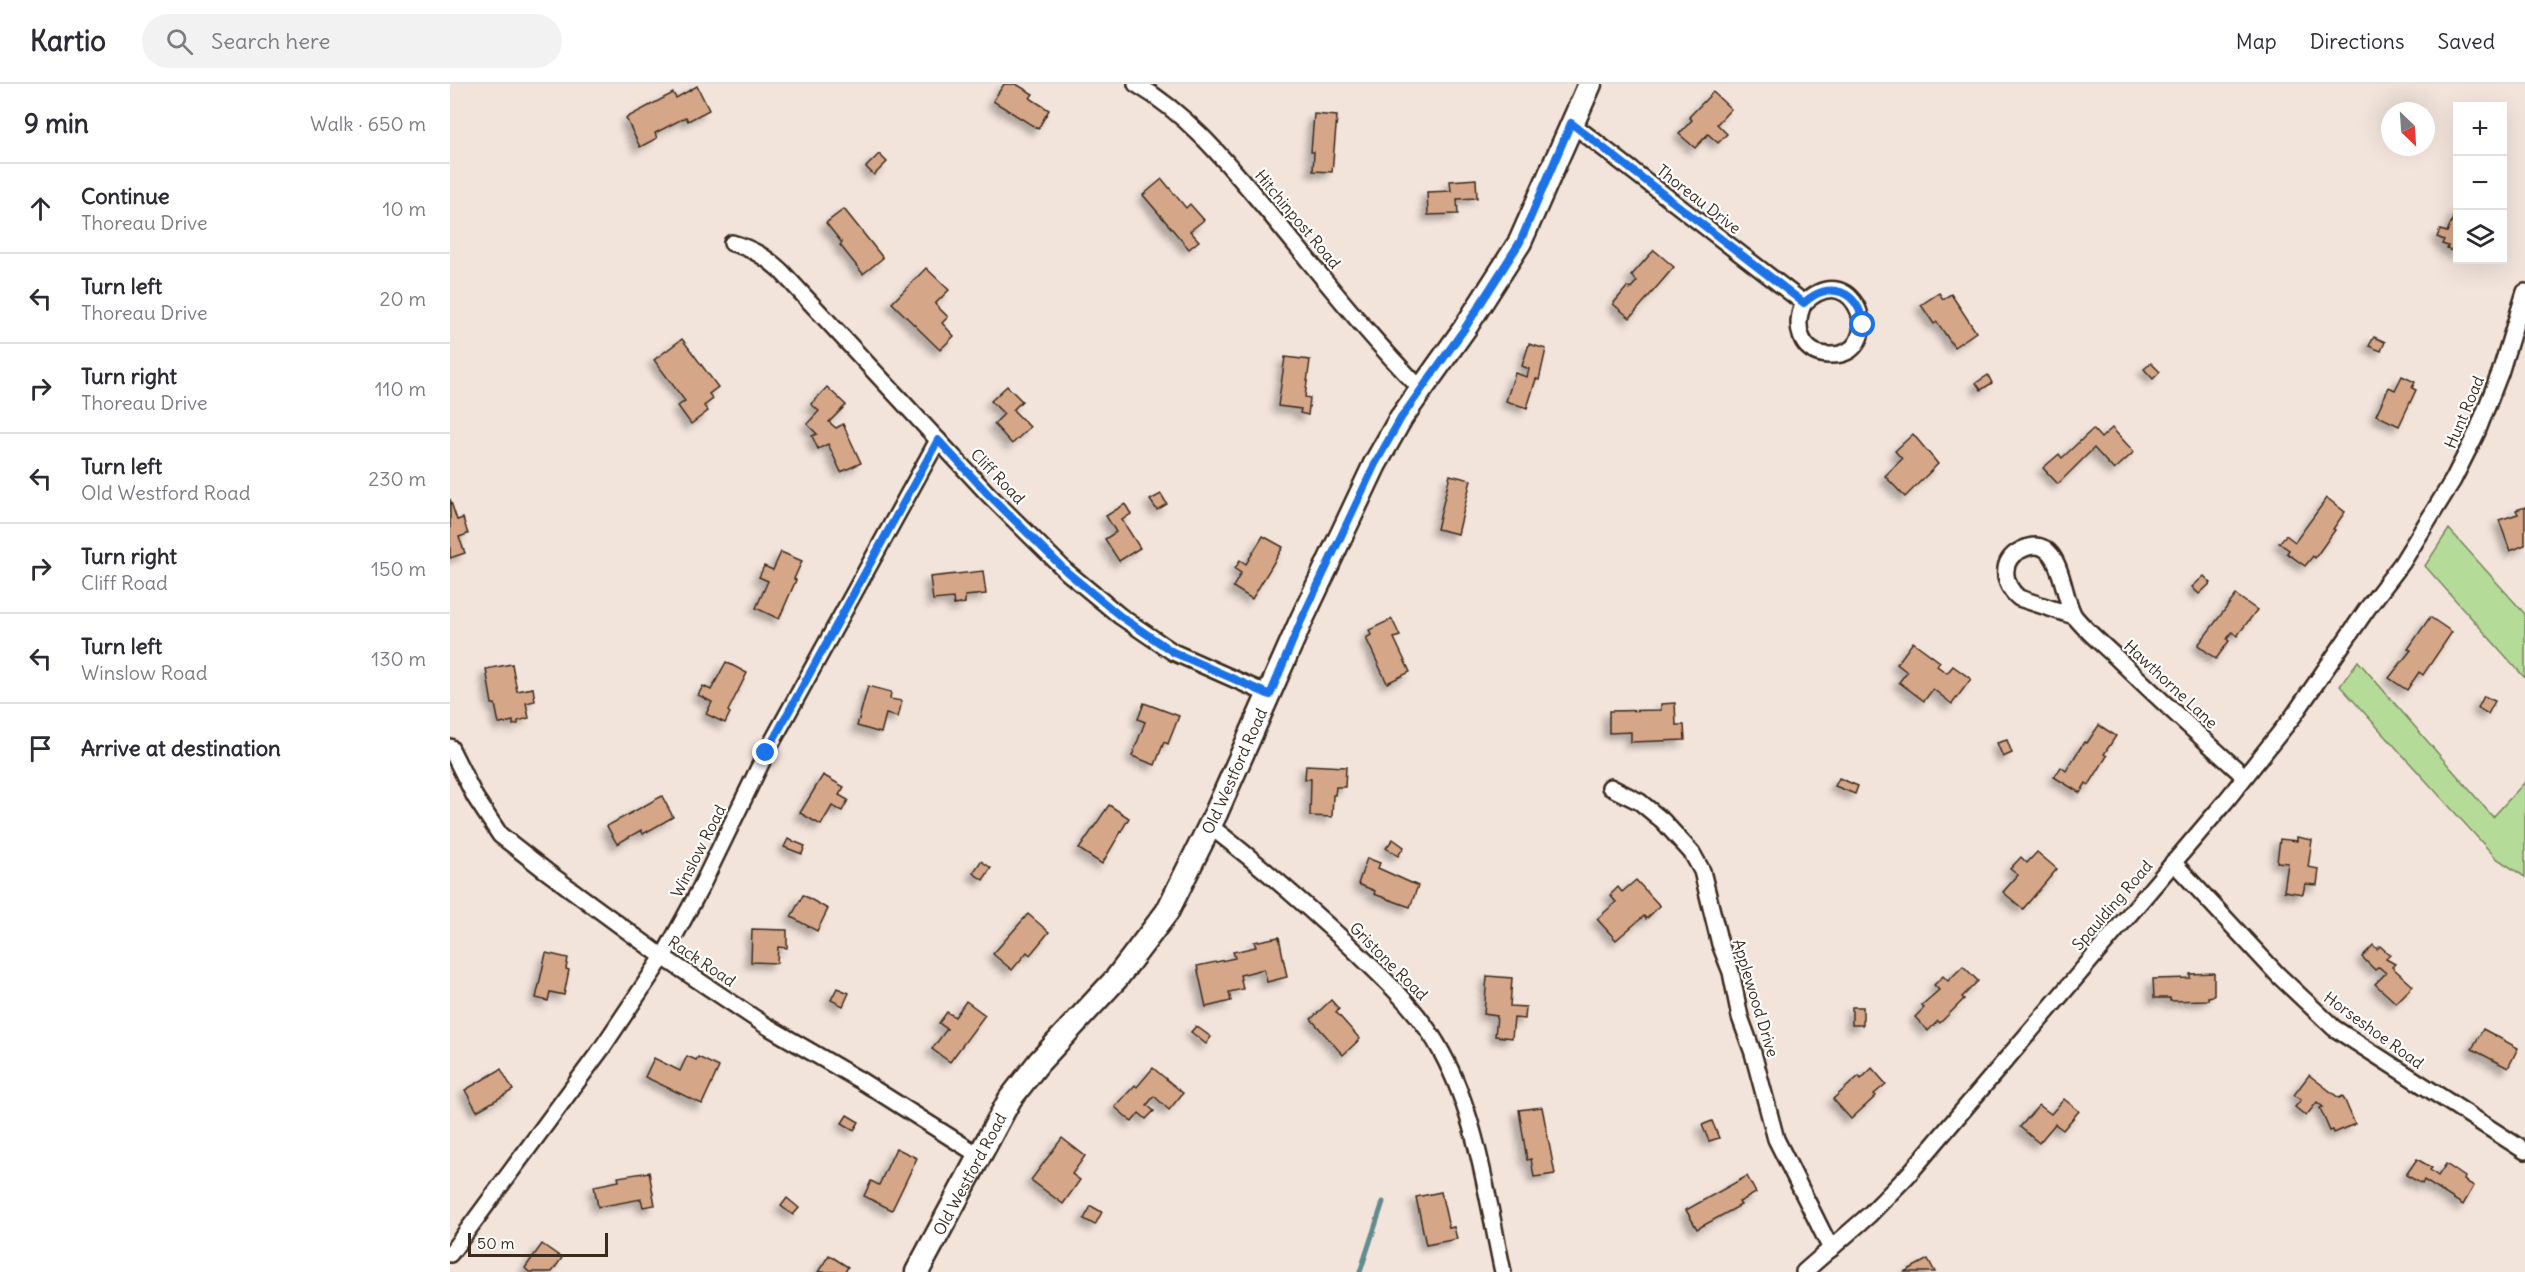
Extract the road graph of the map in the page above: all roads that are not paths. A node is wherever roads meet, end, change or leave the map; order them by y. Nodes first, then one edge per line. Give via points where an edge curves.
1 (1136, 84) edge
2 (1590, 84) edge
3 (1571, 123) junction
4 (732, 243) dead end
5 (2525, 292) edge
6 (1804, 303) junction
7 (1422, 390) junction
8 (938, 440) junction
9 (2418, 537) joint
10 (2074, 615) junction
11 (1270, 695) junction
12 (450, 747) edge
13 (2244, 777) junction
14 (1610, 787) dead end
15 (1210, 826) junction
16 (2173, 862) junction
17 (663, 957) junction
18 (2525, 1151) edge
19 (980, 1156) junction
20 (1832, 1248) junction
21 (450, 1254) edge
22 (917, 1272) edge
23 (1503, 1272) edge
24 (1804, 1272) edge

1 - 7 street, Hitchinpost Road via 1186,120 1222,158 1391,359
2 - 3 main road, Old Westford Road
3 - 6 street, Thoreau Drive
3 - 7 main road, Old Westford Road via 1520,242
4 - 8 street, Cliff Road via 759,253 782,272
5 - 9 street, Hunt Road via 2477,432
6 - 6 street via 1797,324 1805,344 1824,355 1836,355 1854,345 1860,336 1862,315 1851,297 1821,291
7 - 11 main road, Old Westford Road via 1375,464
8 - 11 street, Cliff Road via 1067,572 1120,616 1173,652
8 - 17 street, Winslow Road via 766,753
9 - 13 street, Spaulding Road via 2294,715
10 - 10 street, Hawthorne Lane via 2059,568 2049,553 2042,548 2024,548 2010,559 2005,576 2012,592 2019,598
10 - 13 street, Hawthorne Lane
11 - 15 main road, Old Westford Road
12 - 17 street, Rack Road via 500,835
13 - 16 street, Spaulding Road
14 - 20 street, Applewood Drive via 1640,802 1663,821 1692,853 1702,871 1776,1139
15 - 19 main road, Old Westford Road via 1167,912 1116,979 1010,1099
15 - 23 street, Gristone Road via 1295,895 1425,1024 1443,1055 1463,1105 1479,1158
16 - 18 street, Horseshoe Road via 2278,975 2334,1028
16 - 20 street, Spaulding Road via 1908,1175
17 - 19 street, Rack Road via 765,1025
17 - 21 street, Winslow Road via 602,1048
19 - 22 main road, Old Westford Road
20 - 24 street, Spaulding Road

